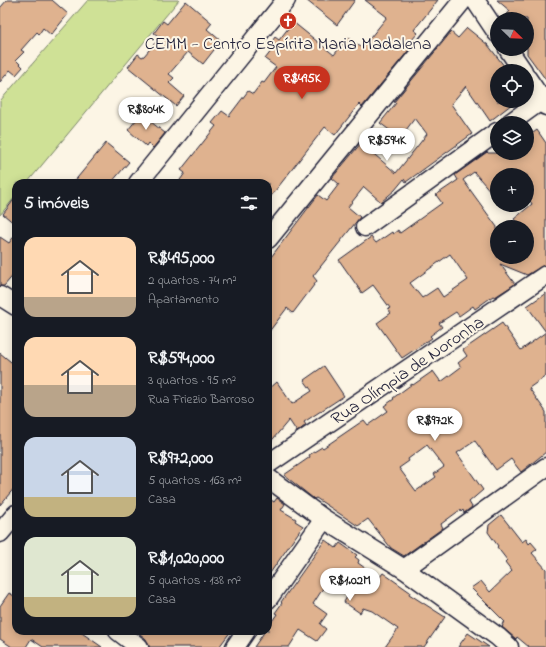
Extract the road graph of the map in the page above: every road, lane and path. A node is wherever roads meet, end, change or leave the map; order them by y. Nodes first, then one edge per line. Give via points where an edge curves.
1 (286, 0) edge
2 (463, 0) edge
3 (475, 0) edge
4 (490, 22) edge
5 (534, 87) edge
6 (545, 101) edge
7 (521, 116) edge
8 (490, 137) edge
9 (141, 179) edge
10 (365, 227) dead end
11 (272, 234) edge
12 (546, 275) edge
13 (0, 296) edge
14 (12, 304) edge
15 (272, 461) edge
16 (546, 467) edge
17 (272, 481) edge
18 (12, 519) edge
19 (324, 519) junction
20 (0, 533) edge
21 (404, 569) junction
22 (272, 593) edge
23 (123, 635) edge
24 (243, 635) edge
25 (499, 644) edge
26 (139, 647) edge
27 (235, 647) edge

1 - 9 street
2 - 11 street
3 - 4 street
5 - 6 street
6 - 7 street
8 - 10 street
12 - 15 street, Rua Olímpia de Noronha
13 - 14 street
16 - 21 street
17 - 19 street
18 - 20 street
19 - 21 street
19 - 22 street
21 - 25 street
23 - 26 street
24 - 27 street

